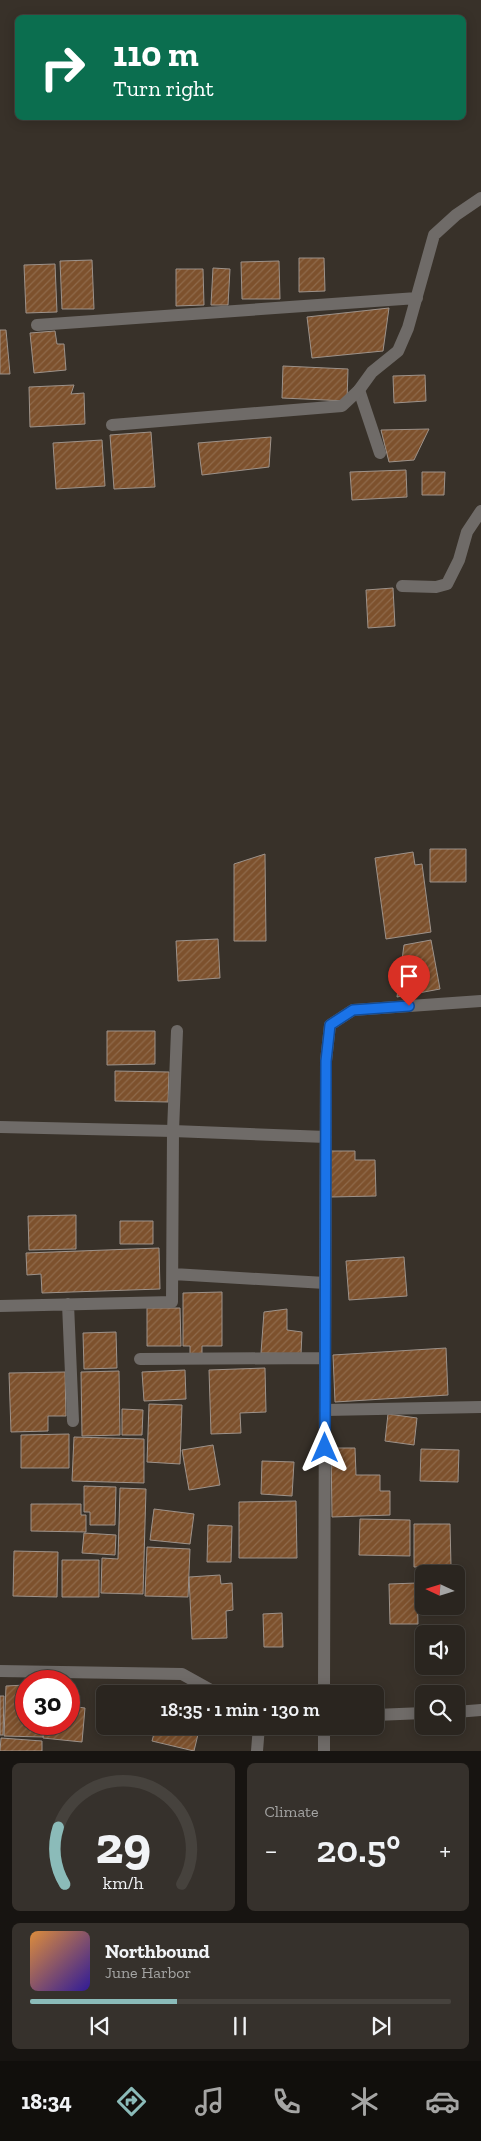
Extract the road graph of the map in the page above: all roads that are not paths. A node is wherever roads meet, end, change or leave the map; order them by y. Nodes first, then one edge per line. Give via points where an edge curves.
1 (481, 198) edge
2 (416, 298) junction
3 (38, 325) dead end
4 (359, 390) junction
5 (112, 426) dead end
6 (380, 453) dead end
7 (481, 511) edge
8 (402, 586) dead end
9 (481, 1001) edge
10 (177, 1031) dead end
11 (0, 1127) edge
12 (173, 1131) junction
13 (326, 1137) junction
14 (173, 1274) junction
15 (325, 1283) junction
16 (68, 1304) junction
17 (0, 1306) edge
18 (325, 1358) junction
19 (140, 1359) dead end
20 (481, 1407) edge
21 (325, 1410) junction
22 (73, 1421) dead end
23 (0, 1671) edge
24 (202, 1685) edge
25 (324, 1685) edge
26 (481, 1710) edge
27 (465, 1711) edge
28 (415, 1714) edge
29 (384, 1715) edge
30 (258, 1735) edge
31 (324, 1735) edge
32 (257, 1751) edge
33 (324, 1751) edge

1 - 2 street via 434,235
2 - 3 street
2 - 4 street via 398,351 372,372
4 - 5 street via 342,406
4 - 6 street
7 - 8 street via 467,532 459,560 447,584 436,587
9 - 13 street via 353,1010 330,1025 326,1061
10 - 12 street
11 - 12 street
12 - 13 street
12 - 14 street
13 - 15 street
14 - 15 street
14 - 16 street via 172,1302
15 - 18 street
16 - 17 street
16 - 22 street
18 - 19 street
18 - 21 street
20 - 21 street
21 - 25 street
23 - 24 street via 182,1674
26 - 27 street
28 - 29 street
30 - 32 street
31 - 33 street

